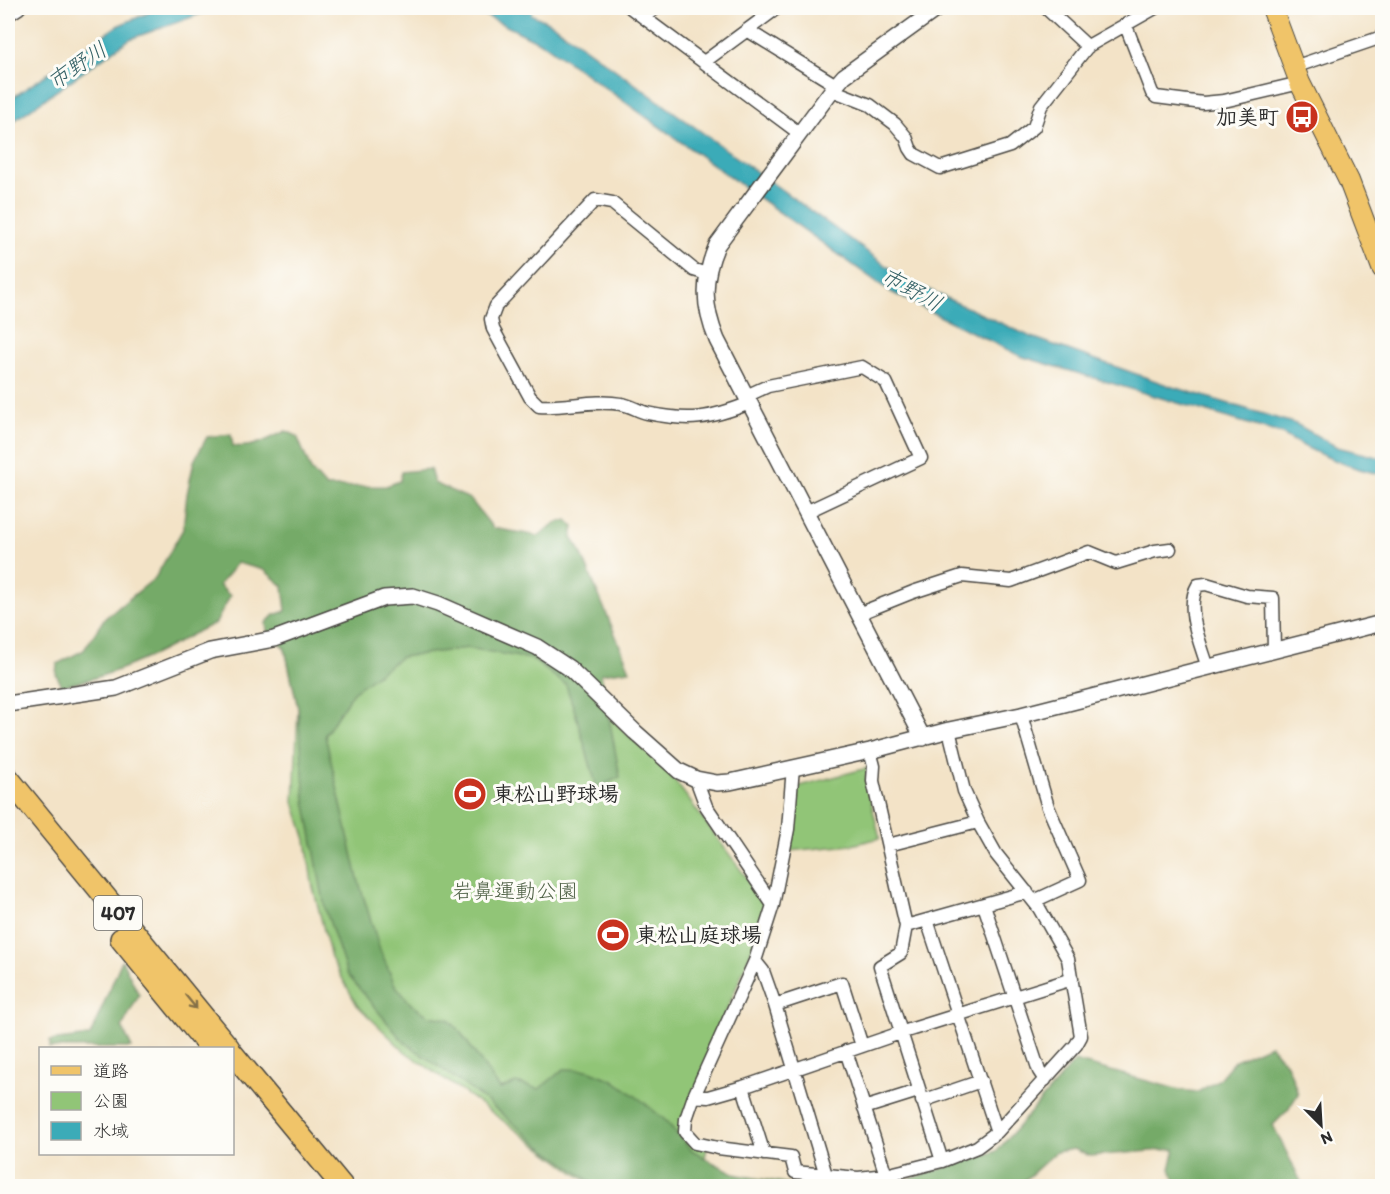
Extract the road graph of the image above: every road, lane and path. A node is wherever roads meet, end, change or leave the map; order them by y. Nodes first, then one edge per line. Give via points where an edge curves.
1 (19, 8) edge
2 (630, 8) edge
3 (656, 8) edge
4 (777, 8) edge
5 (938, 8) edge
6 (1046, 8) edge
7 (1155, 8) edge
8 (1272, 8) edge
9 (8, 15) edge
10 (643, 17) junction
11 (1126, 26) junction
12 (747, 30) junction
13 (1383, 37) edge
14 (1088, 47) junction
15 (704, 63) junction
16 (1297, 75) junction
17 (834, 87) junction
18 (799, 133) junction
19 (1379, 244) edge
20 (1383, 268) edge
21 (707, 274) junction
22 (748, 399) junction
23 (806, 512) junction
24 (1170, 549) dead end
25 (858, 614) junction
26 (1383, 623) edge
27 (1274, 651) junction
28 (1208, 668) junction
29 (8, 704) edge
30 (1021, 715) junction
31 (949, 730) junction
32 (922, 738) junction
33 (870, 750) junction
34 (793, 768) junction
35 (8, 778) edge
36 (696, 779) junction
37 (8, 799) edge
38 (978, 822) junction
39 (888, 845) junction
40 (1030, 896) junction
41 (773, 905) junction
42 (984, 905) junction
43 (927, 920) junction
44 (906, 926) junction
45 (755, 961) junction
46 (1072, 979) junction
47 (1014, 997) junction
48 (775, 1005) junction
49 (958, 1015) junction
50 (903, 1032) junction
51 (862, 1046) junction
52 (209, 1047) edge
53 (228, 1047) edge
54 (846, 1051) junction
55 (234, 1055) edge
56 (794, 1069) junction
57 (234, 1078) edge
58 (1045, 1080) junction
59 (981, 1081) junction
60 (743, 1087) junction
61 (694, 1096) junction
62 (920, 1096) junction
63 (864, 1108) junction
64 (997, 1132) junction
65 (764, 1154) junction
66 (942, 1161) junction
67 (826, 1175) junction
68 (886, 1175) junction
69 (325, 1186) edge
70 (342, 1186) edge

1 - 9 street
2 - 10 street
3 - 10 street
4 - 12 street
5 - 17 street
6 - 14 street
7 - 11 street
8 - 16 main road
10 - 15 street
11 - 14 street
11 - 16 street via 1156,97 1203,103 1224,101
12 - 15 street
12 - 17 street
13 - 16 street
14 - 17 street via 1041,106 1034,127 1010,146 940,168 914,153 895,124 870,105
15 - 18 street
16 - 19 main road
17 - 18 street
18 - 21 street via 717,245
19 - 20 main road
21 - 22 street via 706,310 711,326
21 - 22 street via 694,270 612,203 595,200 496,306 491,319 493,330 538,406 621,404 644,413 694,419 712,417
22 - 23 street
22 - 23 street via 768,386 862,367 886,382 921,458
23 - 25 street
24 - 25 street via 1116,562 1089,552 1011,581 962,576
25 - 32 street
26 - 27 street
27 - 28 street
27 - 28 street via 1273,598 1198,585 1193,616
28 - 30 street
29 - 36 street via 116,688 210,651 274,639 384,598 413,596 528,642 558,659 634,732 679,771
30 - 31 street
30 - 40 street via 1048,807 1080,880
31 - 32 street
31 - 38 street via 964,791
32 - 33 street
33 - 34 street
33 - 39 street
34 - 36 street via 730,782
34 - 41 street via 788,828
35 -> 53 highway, 407
36 - 41 street via 706,806
37 - 52 highway, 407
38 - 39 street
38 - 40 street via 996,854
39 - 44 street
40 - 42 street
40 - 46 street via 1068,959
41 - 45 street
42 - 43 street
42 - 47 street
43 - 44 street
43 - 49 street
44 - 50 street via 901,953 880,966
45 - 48 street via 763,971
45 - 61 street
46 - 47 street
46 - 58 street via 1081,1036
47 - 49 street
47 - 58 street
48 - 51 street via 842,983
48 - 56 street
49 - 50 street
49 - 59 street
50 - 51 street
50 - 62 street
51 - 54 street
54 - 56 street
54 - 63 street
55 - 70 highway
56 - 60 street
56 - 67 street
57 - 69 highway
58 - 64 street
59 - 62 street
59 - 64 street
60 - 61 street via 708,1097
60 - 65 street
61 - 65 street via 685,1132 695,1143
62 - 63 street
62 - 66 street
63 - 68 street
64 - 66 street via 977,1147
65 - 67 street via 791,1157 795,1172
66 - 68 street
67 - 68 street

